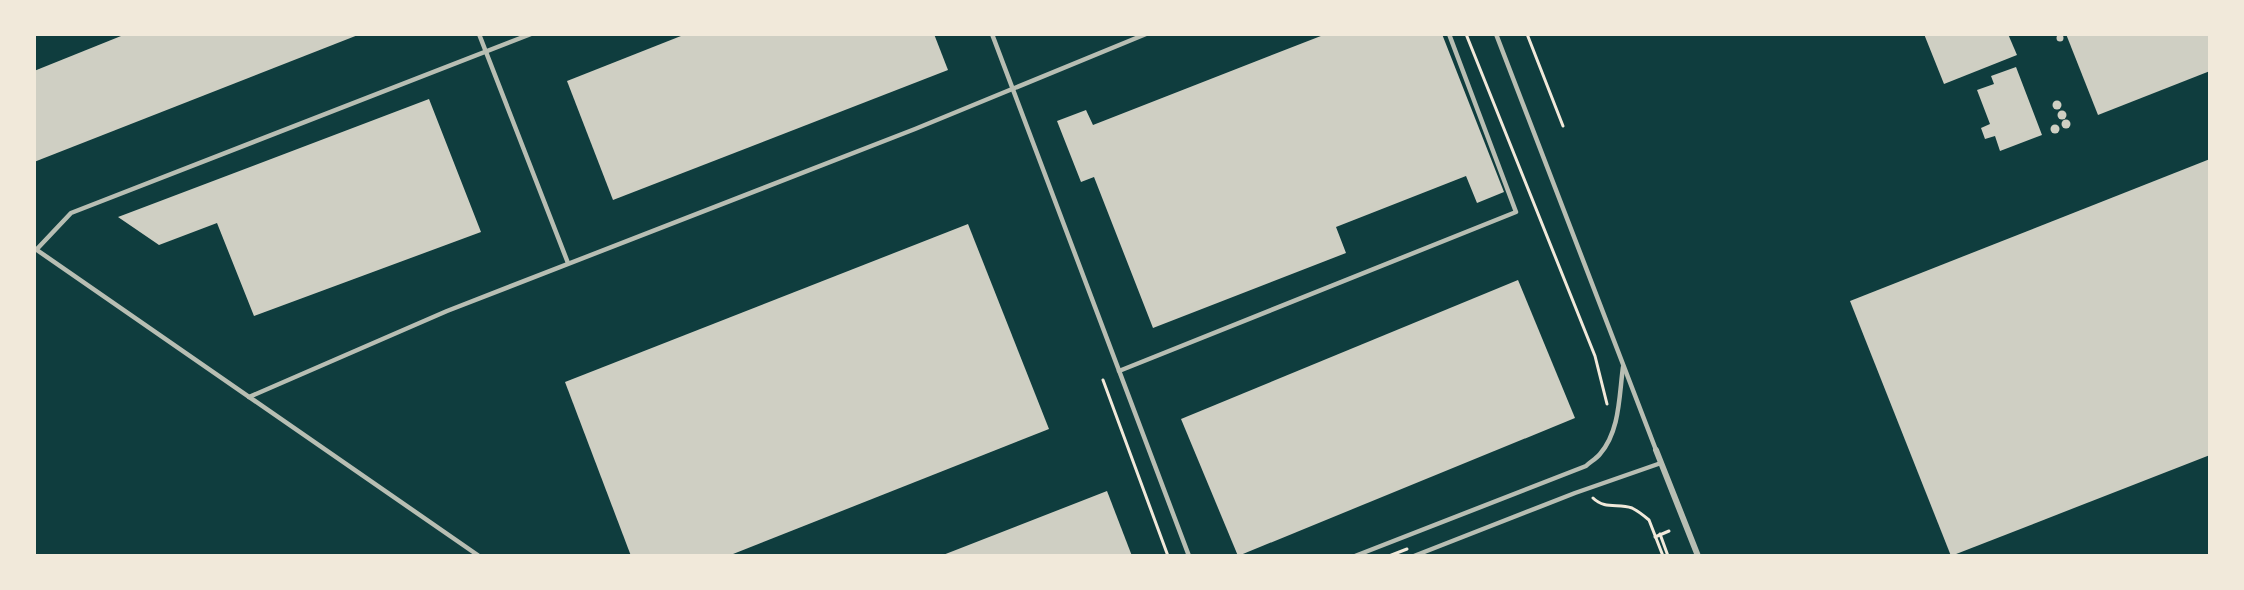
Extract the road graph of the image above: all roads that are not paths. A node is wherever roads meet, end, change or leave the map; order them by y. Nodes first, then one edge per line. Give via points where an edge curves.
1 (479, 34) edge
2 (531, 34) edge
3 (992, 34) edge
4 (1146, 34) edge
5 (1449, 34) edge
6 (1496, 34) edge
7 (486, 52) junction
8 (1013, 87) junction
9 (36, 249) edge
10 (568, 263) junction
11 (1623, 364) junction
12 (1119, 371) junction
13 (249, 397) junction
14 (1656, 450) joint
15 (1662, 463) junction
16 (479, 555) edge
17 (1189, 555) edge
18 (1355, 555) edge
19 (1414, 555) edge
20 (1698, 555) edge

1 - 7 lane
2 - 7 lane
3 - 8 lane
4 - 8 lane
5 - 12 lane via 1516,212
6 - 11 lane
7 - 9 lane via 71,213
7 - 10 lane
8 - 10 lane via 915,129
8 - 12 lane
9 - 13 lane
10 - 13 lane
11 - 14 lane
11 - 18 lane via 1615,427 1599,455 1586,466
12 - 17 lane
13 - 16 lane
14 - 15 street
15 - 19 lane
15 - 20 street

